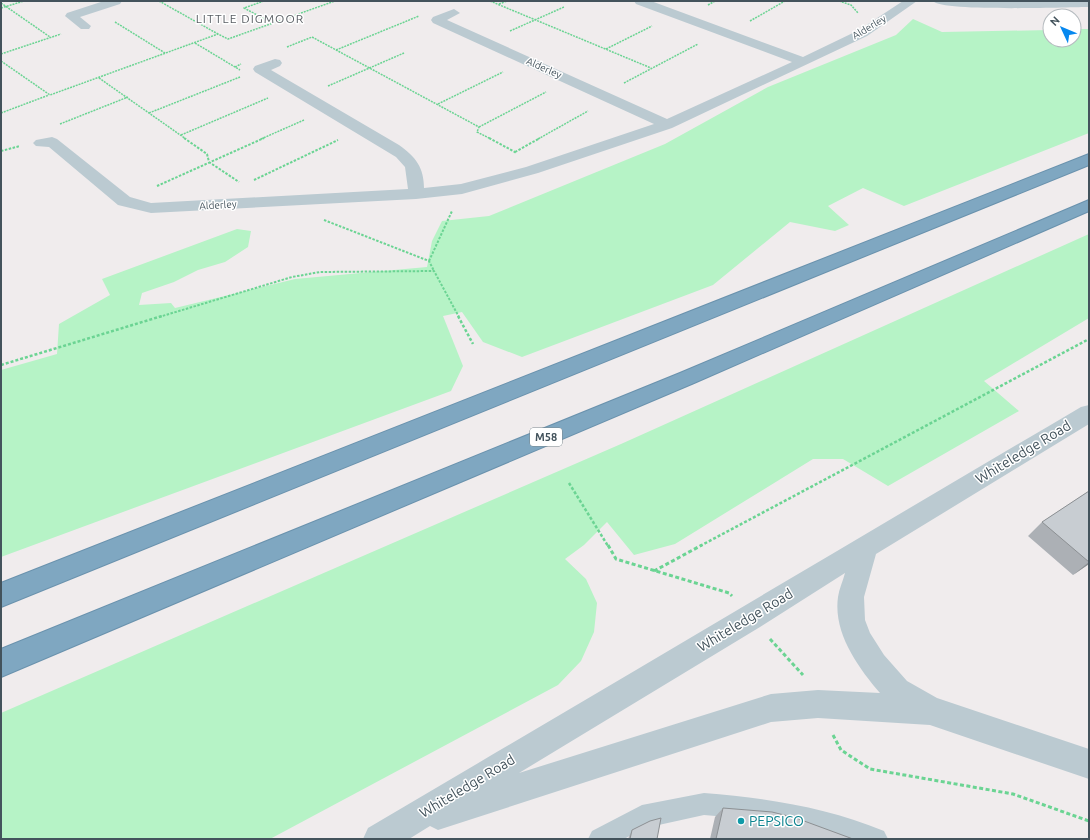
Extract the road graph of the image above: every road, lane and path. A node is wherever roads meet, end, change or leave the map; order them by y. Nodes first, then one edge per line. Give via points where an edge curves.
1 (24, 1) edge
2 (116, 1) edge
3 (159, 1) edge
4 (264, 1) edge
5 (335, 1) edge
6 (379, 1) edge
7 (385, 1) edge
8 (490, 1) edge
9 (507, 1) edge
10 (640, 1) edge
11 (785, 1) edge
12 (911, 1) edge
13 (939, 1) edge
14 (1089, 3) edge
15 (1, 4) edge
16 (498, 4) junction
17 (6, 7) junction
18 (564, 7) dead end
19 (1, 8) edge
20 (92, 9) junction
21 (454, 14) dead end
22 (675, 14) junction
23 (419, 16) dead end
24 (535, 20) junction
25 (272, 24) junction
26 (85, 26) joint
27 (725, 32) junction
28 (218, 34) junction
29 (50, 37) junction
30 (486, 42) junction
31 (194, 43) junction
32 (284, 48) dead end
33 (606, 49) junction
34 (336, 50) junction
35 (404, 53) dead end
36 (1, 54) edge
37 (165, 54) junction
38 (1, 61) edge
39 (526, 61) junction
40 (804, 62) junction
41 (275, 63) dead end
42 (242, 64) dead end
43 (235, 66) junction
44 (370, 68) junction
45 (651, 68) junction
46 (260, 69) junction
47 (99, 78) junction
48 (570, 80) junction
49 (292, 88) junction
50 (50, 95) junction
51 (306, 96) junction
52 (607, 96) junction
53 (128, 97) junction
54 (437, 105) junction
55 (328, 109) junction
56 (1, 113) edge
57 (149, 113) junction
58 (667, 125) junction
59 (479, 127) junction
60 (362, 129) junction
61 (180, 135) junction
62 (46, 142) joint
63 (515, 152) junction
64 (509, 156) dead end
65 (1089, 159) edge
66 (209, 162) junction
67 (244, 186) junction
68 (462, 190) junction
69 (416, 194) junction
70 (124, 200) junction
71 (276, 202) junction
72 (1089, 205) edge
73 (320, 219) dead end
74 (429, 261) junction
75 (434, 271) junction
76 (1089, 339) edge
77 (473, 344) dead end
78 (1, 365) edge
79 (1089, 413) edge
80 (569, 483) dead end
81 (865, 547) junction
82 (654, 571) junction
83 (1, 595) edge
84 (751, 618) junction
85 (1, 663) edge
86 (818, 704) junction
87 (930, 710) junction
88 (1089, 764) edge
89 (1089, 821) edge
90 (390, 832) edge
91 (600, 839) edge
92 (876, 839) edge

1 - 17 path
2 - 20 street
3 - 28 path
4 - 25 path via 244,8
5 - 25 path
6 - 7 path
8 - 16 path
9 - 16 path
10 - 22 street
11 - 27 path
12 - 40 street, Alderley via 863,33
13 - 14 street via 965,4 1075,6
15 - 17 path
16 - 24 path
17 - 19 path
17 - 29 path
18 - 24 path
20 - 26 street via 71,16
20 - 37 path
21 - 30 street, Alderley via 437,20
22 - 27 street
22 - 33 path
23 - 34 path
24 - 30 path
24 - 33 path
25 - 28 path via 228,40
26 - 29 path
27 - 40 street
27 - 45 path
28 - 31 path
29 - 36 path
30 - 39 street, Alderley
31 - 37 path
31 - 43 path
32 - 34 path via 312,37
33 - 45 path
34 - 44 path
35 - 44 path
37 - 47 path
38 - 50 path
39 - 48 street, Alderley
39 - 54 path
40 - 58 street, Alderley
41 - 46 street
42 - 43 path
43 - 46 path via 243,72
44 - 51 path
44 - 54 path
45 - 52 path
46 - 49 street
46 - 57 path
47 - 50 path
47 - 53 path
48 - 52 street, Alderley
48 - 59 path
49 - 51 street
49 - 61 path
50 - 56 path
51 - 55 street
52 - 58 street, Alderley
52 - 63 path
53 - 57 path
53 - 62 path via 51,127
54 - 59 path
55 - 60 street
55 - 66 path
57 - 61 path
58 - 68 street, Alderley via 532,170
59 - 63 path via 477,132
60 - 67 path
60 - 69 street via 411,161 417,179
61 - 66 path via 207,154
62 - 70 street, Alderley
63 - 64 path
65 - 83 highway
66 - 67 path
66 - 70 path
67 - 71 path
68 - 69 street, Alderley
68 - 74 path
69 - 71 street, Alderley
70 - 71 street, Alderley via 151,208
72 - 85 highway, M58 via 687,378
73 - 74 path
74 - 75 path
75 - 77 path
75 - 78 path via 320,272 292,277
76 - 82 path
79 - 81 street, Whiteledge Road
80 - 82 path via 616,559
81 - 84 street, Whiteledge Road
81 - 87 street via 851,597 852,620 859,640 874,665 897,691
82 - 84 path via 730,593
84 - 86 path via 803,676
84 - 90 street, Whiteledge Road
86 - 87 street, Whiteledge Road
86 - 89 path via 841,750 870,769 1013,794
86 - 90 street, Whiteledge Road via 771,708
87 - 88 street, Whiteledge Road
91 - 92 lane via 642,817 704,804 762,809 835,825

